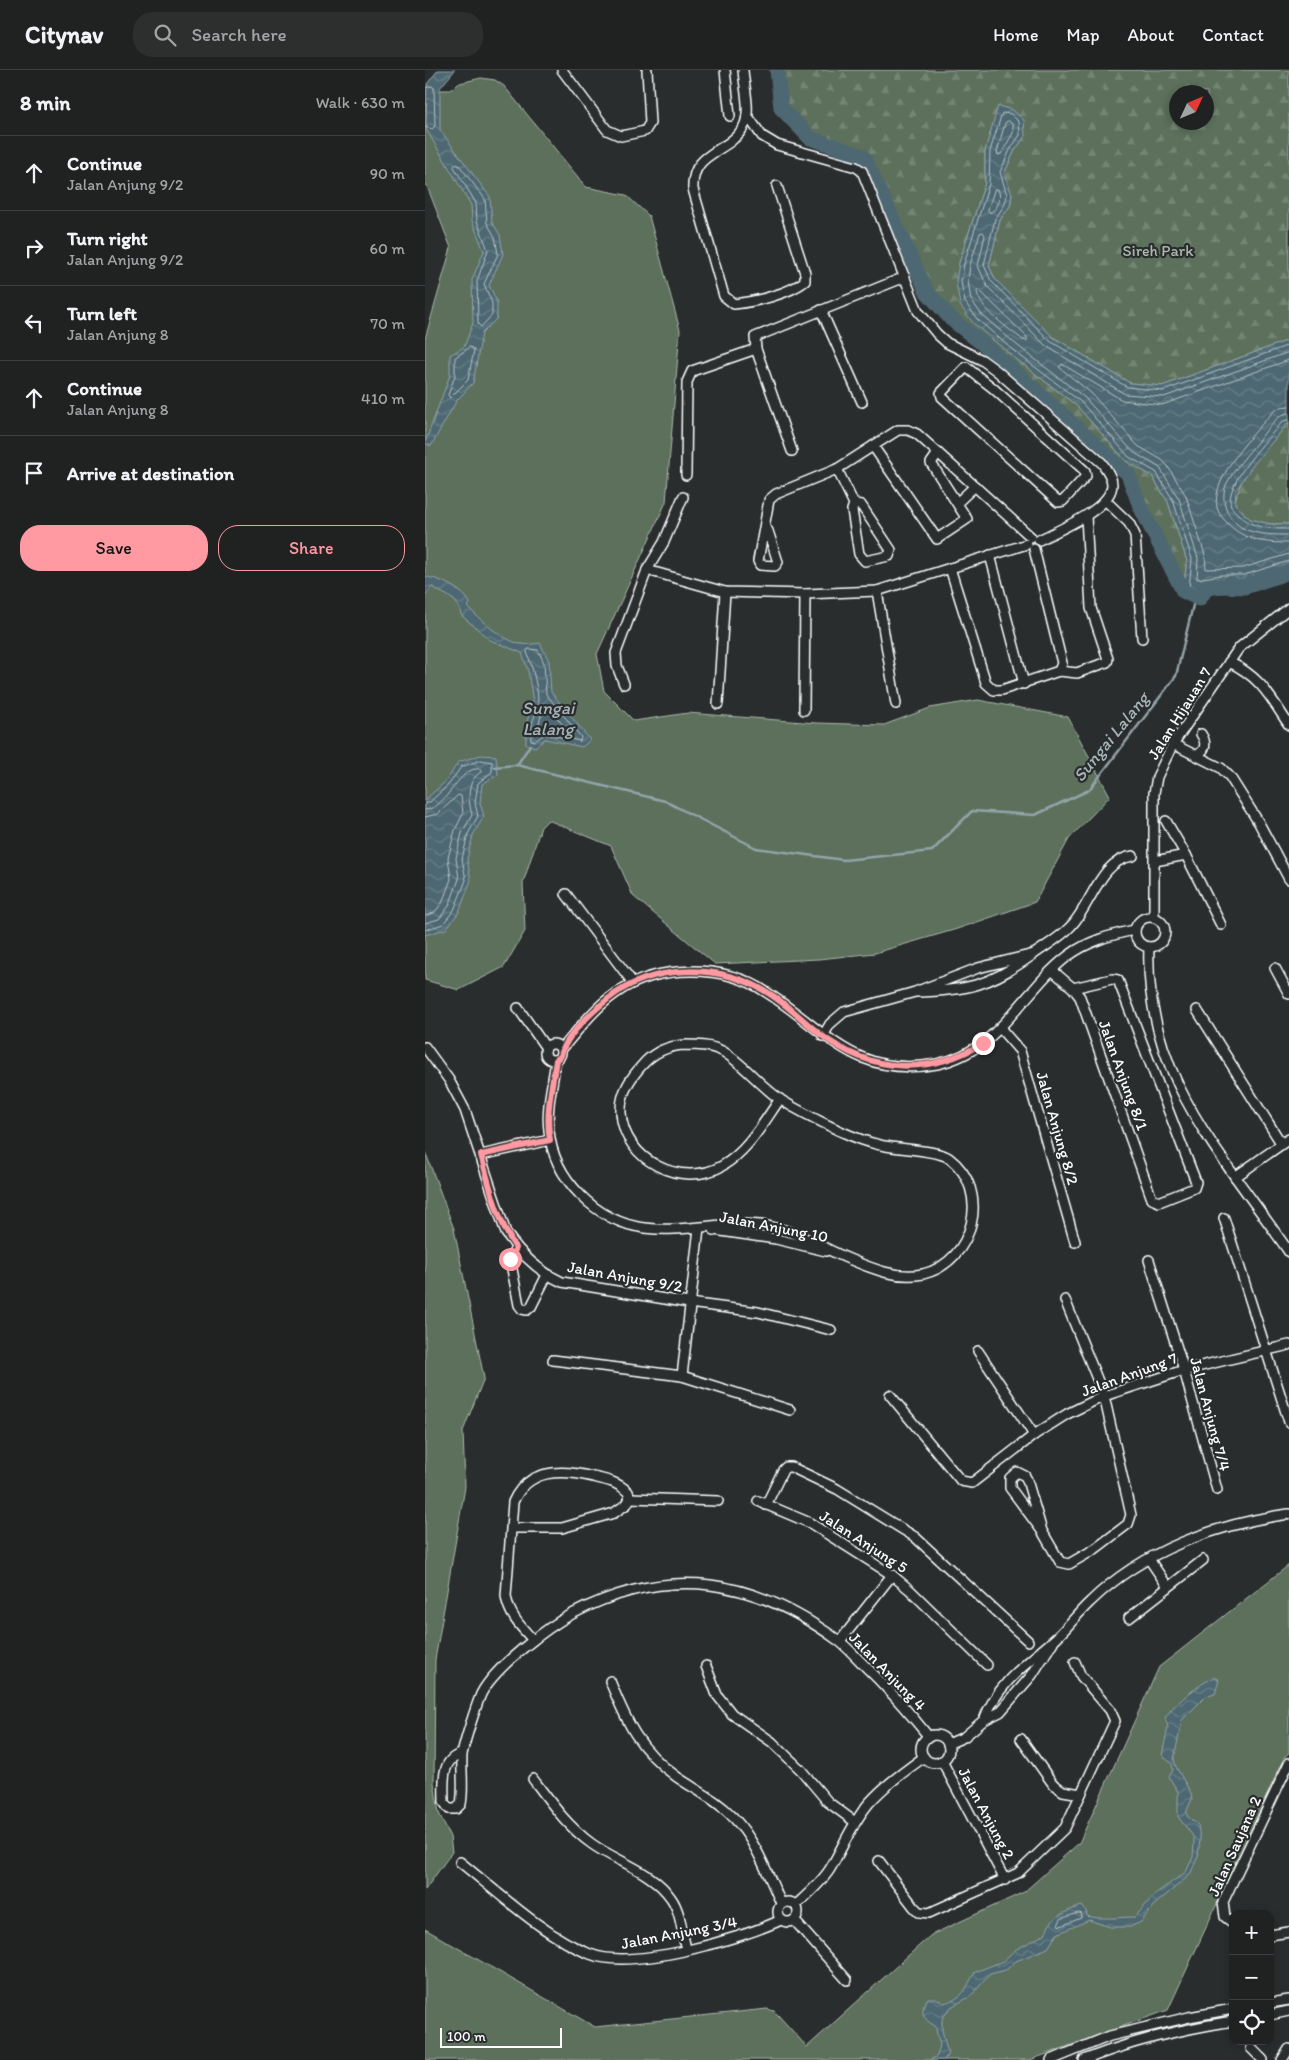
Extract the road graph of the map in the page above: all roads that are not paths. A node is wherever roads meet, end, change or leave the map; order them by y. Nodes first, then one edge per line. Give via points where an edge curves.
1 (562, 70) edge
2 (647, 70) edge
3 (725, 70) edge
4 (743, 70) edge
5 (744, 84) junction
6 (727, 86) junction
7 (747, 115) junction
8 (730, 116) dead end
9 (777, 186) dead end
10 (905, 277) junction
11 (821, 310) junction
12 (756, 349) junction
13 (1004, 377) junction
14 (993, 388) junction
15 (863, 402) dead end
16 (1077, 441) junction
17 (873, 446) junction
18 (792, 451) dead end
19 (938, 453) junction
20 (1066, 454) junction
21 (837, 468) junction
22 (686, 475) dead end
23 (975, 486) junction
24 (683, 497) dead end
25 (1105, 500) junction
26 (957, 502) junction
27 (854, 504) junction
28 (1086, 516) junction
29 (765, 528) dead end
30 (1033, 542) junction
31 (991, 556) junction
32 (950, 568) junction
33 (647, 570) junction
34 (877, 591) junction
35 (725, 592) junction
36 (805, 594) junction
37 (1288, 610) edge
38 (1142, 638) dead end
39 (1229, 662) junction
40 (1059, 670) junction
41 (624, 684) dead end
42 (1024, 684) junction
43 (717, 704) dead end
44 (896, 704) dead end
45 (804, 710) dead end
46 (1289, 725) edge
47 (1201, 734) dead end
48 (1173, 744) junction
49 (1197, 755) junction
50 (1166, 821) dead end
51 (1186, 854) junction
52 (1133, 856) dead end
53 (1155, 861) junction
54 (1289, 879) edge
55 (566, 894) dead end
56 (1154, 917) junction
57 (1221, 925) dead end
58 (1134, 930) junction
59 (1149, 947) junction
60 (1034, 954) junction
61 (1275, 968) dead end
62 (1053, 971) junction
63 (633, 983) junction
64 (1073, 988) junction
65 (915, 992) junction
66 (1289, 994) edge
67 (518, 1008) dead end
68 (1197, 1010) dead end
69 (1000, 1028) junction
70 (823, 1036) junction
71 (425, 1047) edge
72 (546, 1048) junction
73 (561, 1050) junction
74 (556, 1060) junction
75 (780, 1099) junction
76 (550, 1140) junction
77 (1285, 1141) edge
78 (481, 1155) junction
79 (1235, 1177) junction
80 (1224, 1218) dead end
81 (699, 1228) junction
82 (1075, 1242) dead end
83 (516, 1248) junction
84 (1289, 1252) edge
85 (1149, 1260) dead end
86 (547, 1274) junction
87 (1065, 1300) dead end
88 (689, 1303) junction
89 (831, 1330) dead end
90 (1289, 1345) edge
91 (1267, 1349) junction
92 (978, 1351) dead end
93 (553, 1360) dead end
94 (1184, 1370) junction
95 (682, 1376) junction
96 (890, 1395) dead end
97 (1105, 1396) junction
98 (790, 1410) dead end
99 (1289, 1422) edge
100 (1034, 1435) junction
101 (1217, 1490) dead end
102 (629, 1498) junction
103 (718, 1501) dead end
104 (1289, 1514) edge
105 (512, 1528) junction
106 (1042, 1531) junction
107 (1149, 1559) junction
108 (1203, 1560) dead end
109 (893, 1575) junction
110 (1169, 1587) junction
111 (1129, 1618) dead end
112 (1056, 1638) junction
113 (533, 1640) junction
114 (1028, 1641) dead end
115 (840, 1642) junction
116 (1075, 1662) dead end
117 (987, 1665) dead end
118 (706, 1666) dead end
119 (610, 1681) dead end
120 (984, 1720) junction
121 (929, 1737) junction
122 (1021, 1739) dead end
123 (948, 1744) junction
124 (462, 1754) junction
125 (924, 1757) junction
126 (942, 1761) junction
127 (1289, 1763) edge
128 (533, 1779) dead end
129 (1285, 1780) edge
130 (1081, 1794) junction
131 (855, 1822) junction
132 (879, 1861) dead end
133 (460, 1862) dead end
134 (1005, 1880) junction
135 (781, 1903) junction
136 (796, 1905) junction
137 (781, 1920) junction
138 (794, 1920) junction
139 (1229, 1920) edge
140 (1289, 1932) edge
141 (1274, 1934) edge
142 (685, 1949) junction
143 (847, 1980) dead end
144 (1289, 2000) edge
145 (1274, 2002) edge
146 (1229, 2011) edge
147 (1289, 2011) edge
148 (1274, 2014) edge
149 (1229, 2022) edge
150 (1251, 2048) dead end
151 (1289, 2049) edge
152 (1051, 2060) edge
153 (1083, 2060) edge
154 (1263, 2060) edge
155 (1281, 2060) edge

1 - 2 street via 607,130 621,136 645,131 650,123
3 - 6 street
4 - 5 street
5 - 6 street
5 - 7 street
6 - 8 street
7 - 9 street via 738,134 699,164 692,176 724,296 734,304 796,288 805,281
7 - 10 street via 763,136 777,145 862,170
10 - 11 street
10 - 13 street via 918,312 937,334
11 - 12 street via 755,337
11 - 15 street
12 - 18 street
12 - 22 street via 692,371 687,382
13 - 14 street
13 - 16 street
14 - 20 street
14 - 20 street via 966,367 941,395 1061,502 1086,476 1085,471
16 - 20 street
16 - 25 street via 1103,463 1109,474 1112,485
17 - 19 street via 898,430 908,430
17 - 21 street
17 - 26 street via 937,538 967,519
19 - 23 street
19 - 26 street via 931,463
21 - 27 street
21 - 29 street via 776,494 767,506
23 - 26 street
23 - 30 street via 1025,529
24 - 33 street via 664,542
25 - 28 street
25 - 38 street via 1129,523 1135,535
27 - 27 street via 852,510 862,559 889,556 891,550 861,505
28 - 30 street
28 - 40 street via 1091,608 1108,659 1077,673
30 - 31 street
30 - 40 street via 1062,663
31 - 32 street
31 - 42 street
32 - 34 street
32 - 42 street via 986,683 994,690
33 - 35 street
33 - 41 street via 616,653
34 - 36 street
34 - 44 street
35 - 36 street
35 - 43 street
36 - 45 street
37 - 39 street, Jalan Hijauan 7 via 1247,640
39 - 46 street via 1254,677
39 - 48 street, Jalan Hijauan 7
40 - 42 street
47 - 49 street via 1205,746
48 - 49 street
48 - 53 street, Jalan Hijauan 7 via 1157,777 1154,793
49 - 54 street via 1230,777
50 - 51 street
51 - 53 street
51 - 57 street
52 - 60 street via 1124,857 1108,870 1071,926
53 - 56 street, Jalan Hijauan 7
55 - 63 street
56 - 58 street via 1141,919
56 - 59 street via 1161,922 1165,934 1158,945
58 - 59 street via 1138,942
58 - 62 street via 1089,943 1068,956
59 - 79 street via 1153,1008 1167,1059 1181,1094
60 - 65 street via 978,968
60 - 65 street via 996,978 975,986
61 - 66 street
62 - 64 street, Jalan Anjung 8/1
62 - 69 street
63 - 70 street via 687,971 742,980 766,991
63 - 73 street via 598,1007
64 - 64 street, Jalan Anjung 8/1 via 1080,997 1152,1199 1159,1202 1194,1188 1196,1182 1118,980
65 - 70 street via 844,1012 830,1024
67 - 72 street
68 - 77 street
69 - 70 street via 970,1052 950,1060 915,1066 897,1066 858,1056
69 - 82 street, Jalan Anjung 8/2 via 1020,1051
71 - 78 street, Jalan Anjung 9/2 via 449,1080 465,1110
72 - 73 street via 554,1044
72 - 74 street via 547,1058
73 - 74 street via 561,1056
74 - 76 street, Jalan Anjung 10 via 549,1110
75 - 75 street via 722,1051 702,1045 679,1045 661,1049 639,1069 623,1094 621,1117 631,1143 640,1155 664,1169 692,1173 719,1168 740,1153
75 - 81 street, Jalan Anjung 10 via 837,1129 878,1145 948,1157 967,1181 974,1212 965,1244 939,1268 913,1275 884,1273 777,1227 755,1224
76 - 78 street
76 - 81 street, Jalan Anjung 10 via 558,1165 568,1180 600,1211 627,1224 645,1228
77 - 79 street
78 - 83 street, Jalan Anjung 9/2 via 503,1226
79 - 84 street
80 - 91 street
81 - 88 street
83 - 86 street, Jalan Anjung 9/2
83 - 86 street via 510,1259 522,1310 531,1307
85 - 94 street, Jalan Anjung 7/4
86 - 88 street, Jalan Anjung 9/2 via 562,1282
87 - 97 street
88 - 89 street, Jalan Anjung 9/2 via 758,1312
88 - 95 street
90 - 91 street, Jalan Anjung 7
91 - 94 street, Jalan Anjung 7
91 - 99 street
92 - 100 street
93 - 95 street
94 - 97 street, Jalan Anjung 7
94 - 101 street, Jalan Anjung 7/4
95 - 98 street
96 - 100 street, Jalan Anjung 7 via 961,1481 977,1481
97 - 100 street, Jalan Anjung 7 via 1067,1414
97 - 106 street via 1131,1520 1122,1530 1069,1564 1056,1558
102 - 103 street
102 - 105 street via 614,1513 562,1528
102 - 105 street via 628,1492 616,1483 575,1472 550,1472 529,1482 517,1494 513,1502
104 - 107 street via 1227,1526 1193,1537
105 - 113 street via 506,1596 508,1608
106 - 106 street via 1010,1488 1009,1478 1017,1472 1027,1480
107 - 110 street
107 - 112 street via 1090,1601
108 - 110 street
109 - 114 street, Jalan Anjung 5 via 810,1523 762,1503 783,1470 791,1467 837,1489 915,1536
109 - 115 street
109 - 117 street, Jalan Anjung 5
110 - 111 street
112 - 120 street via 1033,1675 1000,1712
112 - 120 street via 1021,1666 990,1703
113 - 115 street, Jalan Anjung 4 via 567,1617 620,1593 674,1583 699,1583 720,1585 767,1599
113 - 124 street, Jalan Anjung 4 via 491,1680 482,1693
115 - 121 street, Jalan Anjung 4 via 893,1694
116 - 130 street via 1081,1676 1110,1710 1115,1721
118 - 131 street via 717,1695 732,1714 772,1742 827,1802
119 - 135 street via 626,1722 650,1753 672,1773 713,1799 745,1830 756,1846
120 - 123 street via 964,1738
121 - 123 street via 940,1736
121 - 125 street via 922,1746
122 - 130 street via 1053,1784
123 - 126 street via 948,1754
124 - 124 street via 461,1804 456,1809 449,1809 444,1802 445,1768 451,1758
125 - 126 street via 933,1762
125 - 131 street via 890,1782
126 - 134 street, Jalan Anjung 2
127 - 129 street, Jalan Saujana 2
128 - 142 street via 561,1817 578,1833 662,1887 677,1909
129 - 139 street, Jalan Saujana 2 via 1223,1902 1225,1917
130 - 134 street via 1065,1828 1018,1873
131 - 136 street via 820,1883
132 - 134 street via 914,1907 923,1913
133 - 142 street, Jalan Anjung 3/4 via 554,1936 590,1955 628,1960
135 - 136 street via 789,1901
135 - 137 street via 777,1913
136 - 138 street via 798,1914
137 - 138 street
137 - 142 street, Jalan Anjung 3/4 via 730,1940
138 - 143 street
140 - 141 street
144 - 145 street
146 - 152 street via 1110,2036
147 - 148 street
149 - 153 street via 1114,2048
150 - 154 street
151 - 155 street

